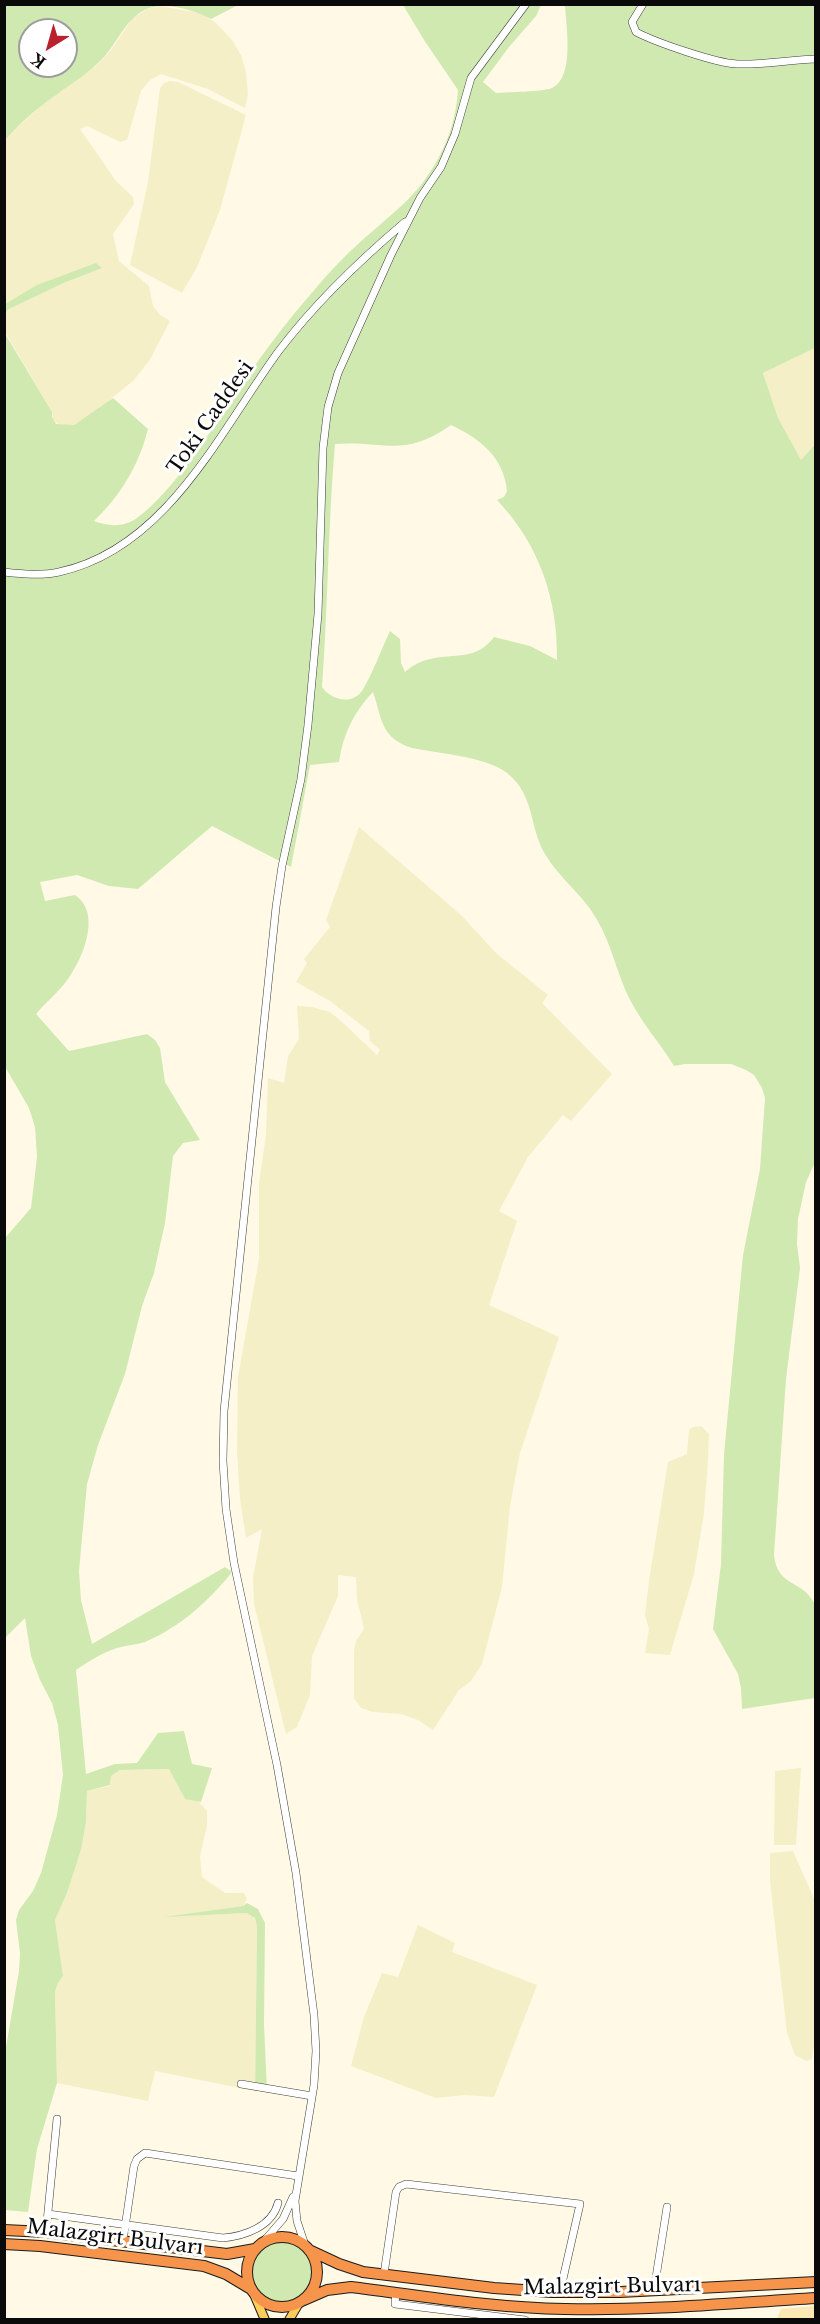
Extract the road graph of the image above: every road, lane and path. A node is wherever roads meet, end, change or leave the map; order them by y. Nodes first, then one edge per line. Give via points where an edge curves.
1 (526, 4) edge
2 (643, 4) edge
3 (816, 59) edge
4 (410, 218) junction
5 (4, 572) edge
6 (241, 2084) dead end
7 (312, 2096) junction
8 (57, 2119) dead end
9 (298, 2176) junction
10 (295, 2191) junction
11 (278, 2203) dead end
12 (667, 2207) dead end
13 (48, 2214) junction
14 (126, 2226) junction
15 (4, 2230) edge
16 (46, 2232) junction
17 (123, 2241) junction
18 (264, 2241) junction
19 (4, 2244) edge
20 (307, 2247) junction
21 (255, 2249) junction
22 (384, 2274) junction
23 (816, 2282) edge
24 (654, 2290) junction
25 (253, 2292) junction
26 (560, 2292) junction
27 (396, 2293) junction
28 (816, 2298) edge
29 (457, 2300) junction
30 (302, 2301) junction
31 (547, 2314) edge
32 (455, 2316) edge
33 (265, 2319) edge
34 (289, 2319) edge
35 (525, 2319) edge

1 - 4 street via 471,78 446,156
2 - 3 street via 632,22 636,32 686,51 734,64
4 - 5 street, Toki Caddesi via 318,304 158,516 126,543 90,563 57,573
4 - 7 street via 338,373 328,407 323,448 318,614 308,725 276,907 224,1411 222,1461 234,1563 277,1765 311,1976 316,2051
6 - 7 street
7 - 9 street
8 - 13 street
9 - 10 street
9 - 14 street via 145,2153 134,2166
10 - 18 street via 283,2219
10 - 20 street via 297,2221
11 - 14 street via 262,2225 231,2237
12 - 24 street
13 - 14 street
13 - 16 street
14 - 17 street
15 - 16 highway, Malazgirt Bulvarı
16 - 17 highway, Malazgirt Bulvarı
17 - 21 highway, Malazgirt Bulvarı via 227,2253
18 - 20 highway via 288,2237
18 - 21 highway
19 - 25 highway, Malazgirt Bulvarı via 204,2266 226,2274
20 - 22 highway, Malazgirt Bulvarı via 351,2268
20 - 30 highway via 315,2260 317,2279
21 - 25 highway via 246,2271
22 - 26 highway, Malazgirt Bulvarı
22 - 26 street via 396,2192 406,2184 580,2204
23 - 24 highway, Malazgirt Bulvarı
24 - 26 highway, Malazgirt Bulvarı
25 - 30 highway via 275,2307
25 - 33 main road
27 - 29 highway, Malazgirt Bulvarı
27 - 30 highway, Malazgirt Bulvarı via 343,2288
27 - 32 street via 395,2304
28 - 31 highway, Malazgirt Bulvarı
29 - 31 highway, Malazgirt Bulvarı
29 - 32 street
30 - 34 main road
32 - 35 street

